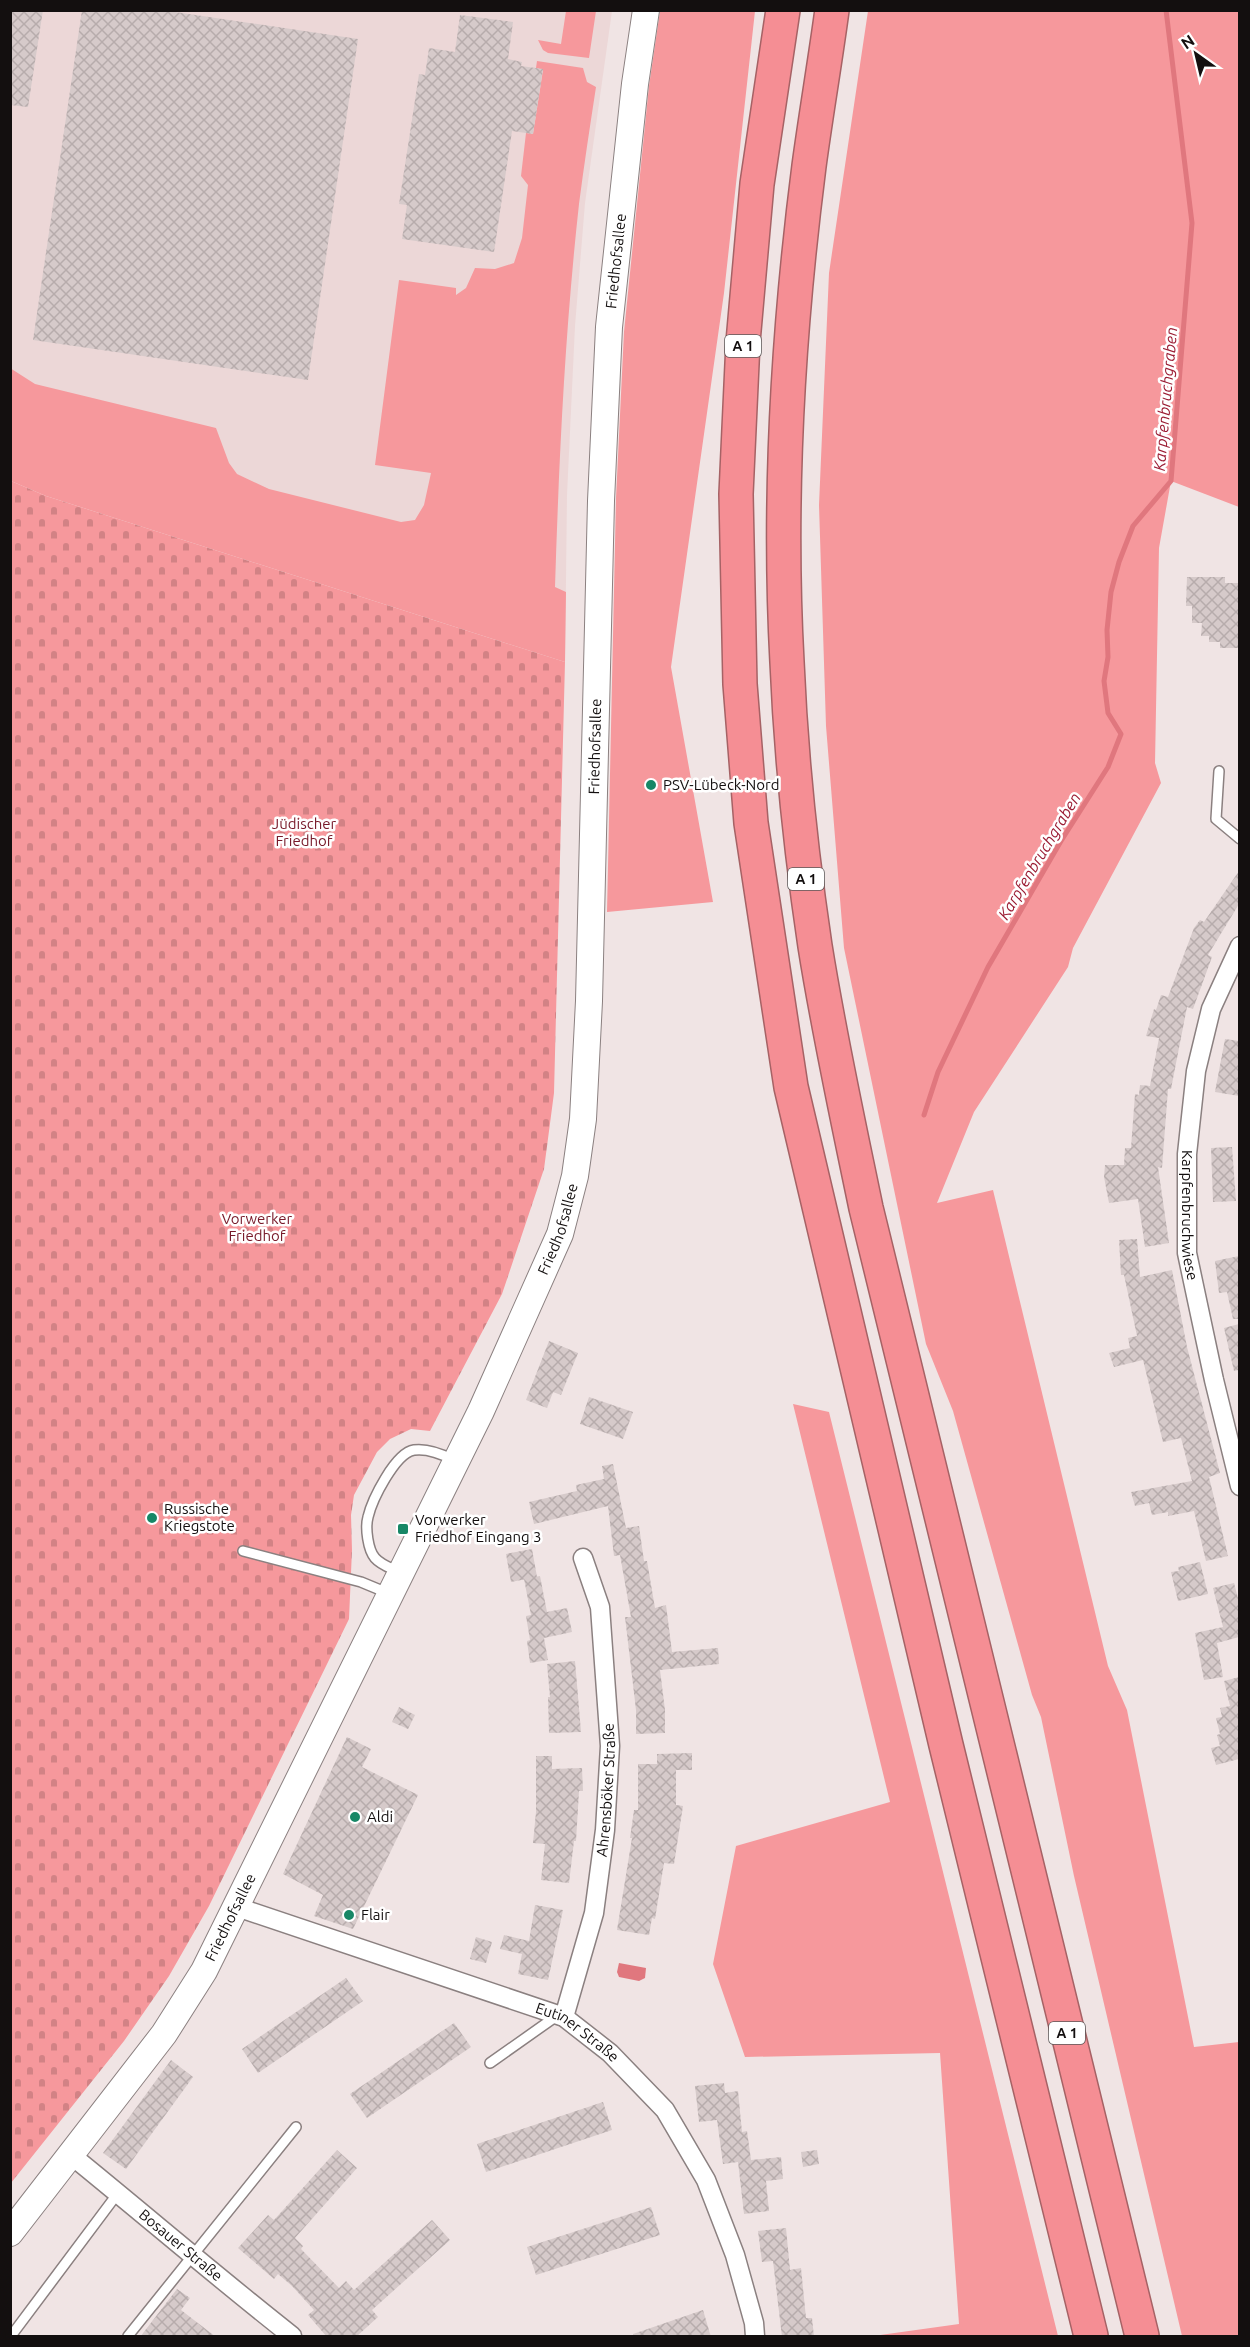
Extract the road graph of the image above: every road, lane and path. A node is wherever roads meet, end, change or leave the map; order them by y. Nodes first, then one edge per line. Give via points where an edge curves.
1 (646, 10) edge
2 (783, 10) edge
3 (832, 10) edge
4 (1219, 771) dead end
5 (1239, 839) edge
6 (1239, 946) edge
7 (456, 1461) junction
8 (1239, 1486) edge
9 (243, 1551) dead end
10 (584, 1558) dead end
11 (396, 1583) junction
12 (237, 1907) junction
13 (561, 2016) junction
14 (490, 2063) dead end
15 (296, 2127) dead end
16 (70, 2155) junction
17 (117, 2193) junction
18 (10, 2233) edge
19 (192, 2257) junction
20 (11, 2337) edge
21 (128, 2337) edge
22 (292, 2337) edge
23 (754, 2337) edge
24 (1091, 2337) edge
25 (1142, 2337) edge

1 - 7 street, Friedhofsallee via 609,327 601,501 590,1001 583,1119 575,1176 560,1234
2 - 24 highway, A 1 via 757,184 736,482 740,684 751,823 791,1087 937,1711
3 - 25 highway, A 1 via 809,168 791,341 784,508 787,673 798,812 815,946 866,1208
4 - 5 lane via 1216,819
6 - 8 street, Karpfenbruchwiese via 1211,1009 1196,1071 1187,1154 1187,1253
7 - 11 street, Friedhofsallee
7 - 11 lane via 437,1452 413,1450 389,1472 367,1518 367,1534 374,1557 386,1566
9 - 11 lane via 361,1582
10 - 13 street, Ahrensböker Straße via 600,1607 610,1746 605,1830 594,1913
11 - 12 street, Friedhofsallee
12 - 13 street, Eutiner Straße
12 - 16 street, Friedhofsallee via 204,1971 164,2034
13 - 14 lane
13 - 23 street, Eutiner Straße via 610,2053 664,2110 706,2180 735,2255 754,2323
15 - 19 lane
16 - 17 street, Bosauer Straße
16 - 18 street, Friedhofsallee
17 - 19 street, Bosauer Straße
17 - 20 lane
19 - 21 lane
19 - 22 street, Bosauer Straße

